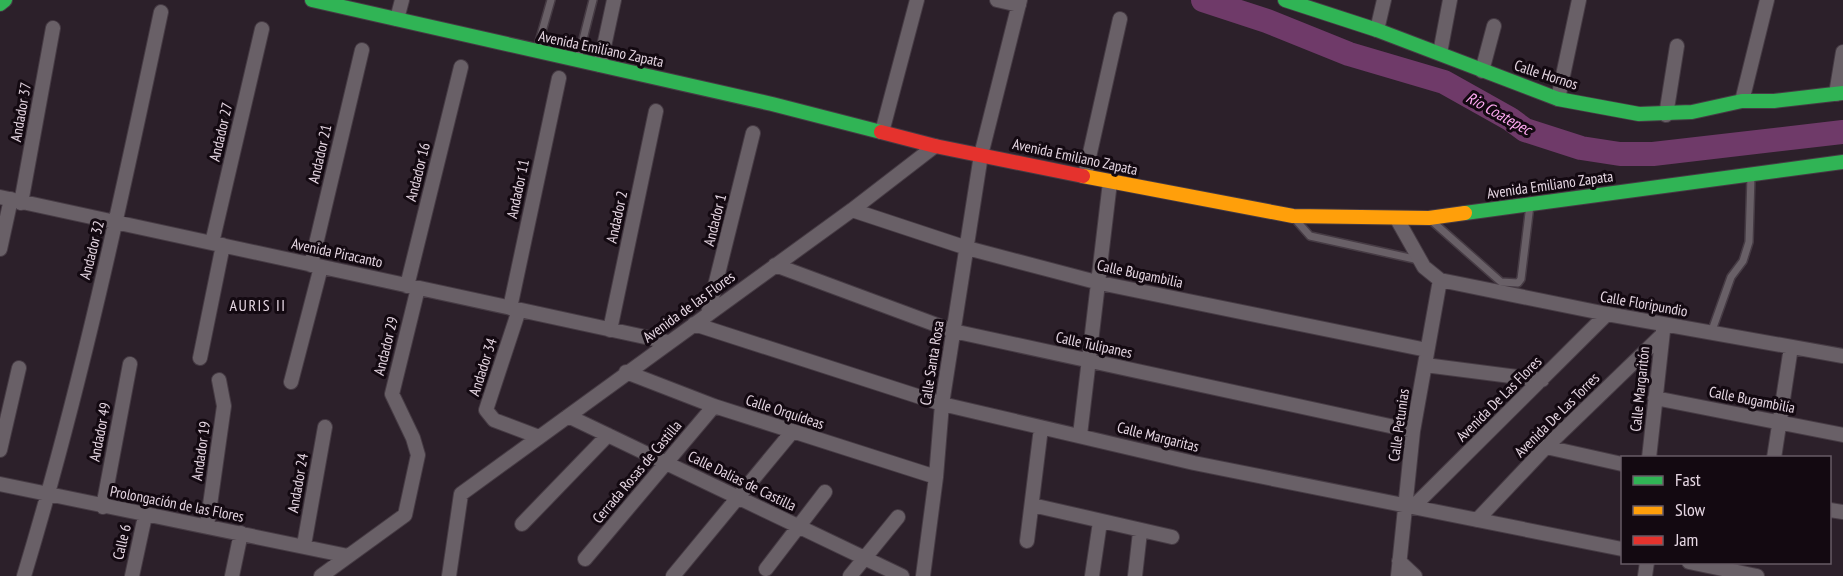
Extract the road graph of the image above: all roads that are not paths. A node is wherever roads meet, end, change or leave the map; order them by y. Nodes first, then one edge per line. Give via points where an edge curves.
1 (5, 0) edge
2 (312, 0) edge
3 (402, 0) edge
4 (550, 0) edge
5 (593, 0) edge
6 (614, 0) edge
7 (916, 0) edge
8 (997, 0) edge
9 (1285, 0) edge
10 (1384, 0) edge
11 (1450, 0) edge
12 (1579, 0) edge
13 (1767, 0) edge
14 (1019, 2) edge
15 (0, 4) edge
16 (1321, 5) edge
17 (160, 12) dead end
18 (397, 20) junction
19 (1120, 20) dead end
20 (1494, 26) dead end
21 (53, 28) dead end
22 (262, 29) dead end
23 (1377, 30) junction
24 (1677, 46) dead end
25 (362, 50) dead end
26 (537, 51) junction
27 (1843, 52) edge
28 (1440, 53) junction
29 (578, 60) junction
30 (600, 65) junction
31 (461, 67) dead end
32 (1482, 71) junction
33 (559, 78) dead end
34 (1839, 93) edge
35 (1558, 99) junction
36 (1742, 101) junction
37 (656, 111) dead end
38 (1666, 115) junction
39 (882, 132) junction
40 (753, 133) dead end
41 (935, 146) junction
42 (981, 155) junction
43 (1843, 162) edge
44 (1751, 173) junction
45 (1085, 175) junction
46 (1110, 182) junction
47 (11, 200) edge
48 (1530, 204) junction
49 (852, 210) junction
50 (1293, 216) junction
51 (1429, 218) junction
52 (1397, 219) junction
53 (116, 222) junction
54 (218, 244) junction
55 (967, 248) junction
56 (0, 249) edge
57 (1419, 260) junction
58 (775, 265) junction
59 (316, 266) junction
60 (1440, 280) junction
61 (1100, 283) junction
62 (412, 287) junction
63 (514, 309) junction
64 (708, 314) junction
65 (1607, 314) junction
66 (694, 324) junction
67 (610, 330) junction
68 (953, 330) junction
69 (1663, 330) junction
70 (1711, 333) junction
71 (668, 342) junction
72 (1791, 347) junction
73 (1427, 350) junction
74 (1843, 356) edge
75 (200, 358) dead end
76 (1091, 361) junction
77 (130, 364) dead end
78 (1425, 365) junction
79 (18, 368) dead end
80 (626, 372) junction
81 (219, 380) dead end
82 (1542, 380) junction
83 (291, 382) dead end
84 (1655, 398) junction
85 (942, 404) junction
86 (714, 406) junction
87 (568, 416) junction
88 (1780, 423) junction
89 (325, 427) dead end
90 (1041, 428) junction
91 (1413, 431) junction
92 (792, 432) junction
93 (608, 435) junction
94 (1080, 435) junction
95 (1843, 435) edge
96 (539, 437) junction
97 (1546, 447) junction
98 (0, 450) edge
99 (1648, 456) edge
100 (1774, 456) edge
101 (665, 463) junction
102 (1621, 464) edge
103 (936, 477) junction
104 (0, 484) edge
105 (825, 492) dead end
106 (49, 495) junction
107 (738, 497) junction
108 (1032, 504) junction
109 (1409, 506) junction
110 (103, 507) junction
111 (145, 516) junction
112 (898, 517) dead end
113 (1477, 520) junction
114 (1100, 522) junction
115 (522, 524) dead end
116 (207, 526) junction
117 (798, 526) junction
118 (1140, 532) junction
119 (242, 533) junction
120 (1172, 537) dead end
121 (1027, 541) dead end
122 (304, 545) junction
123 (1621, 549) edge
124 (348, 556) junction
125 (864, 557) junction
126 (585, 560) dead end
127 (1400, 561) junction
128 (1695, 564) edge
129 (766, 569) dead end
130 (1723, 573) edge
131 (24, 576) edge
132 (132, 576) edge
133 (232, 576) edge
134 (321, 576) edge
135 (449, 576) edge
136 (673, 576) edge
137 (850, 576) edge
138 (902, 576) edge
139 (922, 576) edge
140 (1092, 576) edge
141 (1136, 576) edge
142 (1398, 576) edge
143 (1415, 576) edge
144 (1757, 576) edge

1 - 15 main road
2 - 18 main road, Avenida Emiliano Zapata
3 - 18 street
4 - 26 lane
5 - 29 lane
6 - 30 street
7 - 39 street
8 - 14 street
9 - 16 main road, Calle Hornos
10 - 23 street
11 - 28 street
12 - 35 street
13 - 36 street
14 - 42 street, Calle Santa Rosa
16 - 23 main road, Calle Hornos
17 - 53 street, Andador 32
18 - 26 main road, Avenida Emiliano Zapata
19 - 45 street
20 - 32 street
21 - 47 street, Andador 37
22 - 54 street, Andador 27
23 - 28 main road, Calle Hornos
24 - 38 street
25 - 59 street, Andador 21
26 - 29 main road, Avenida Emiliano Zapata
27 - 34 street
28 - 32 main road, Calle Hornos
29 - 30 main road, Avenida Emiliano Zapata
30 - 39 main road, Avenida Emiliano Zapata
31 - 62 street, Andador 16
32 - 35 main road, Calle Hornos
33 - 63 street, Andador 11
34 - 36 main road, Calle Hornos
35 - 38 main road, Calle Hornos
36 - 38 main road, Calle Hornos
37 - 67 street, Andador 2
39 - 41 main road, Avenida Emiliano Zapata
40 - 64 street, Andador 1
41 - 42 main road, Avenida Emiliano Zapata
41 - 49 street, Avenida de las Flores
42 - 45 main road, Avenida Emiliano Zapata
42 - 55 street, Calle Santa Rosa
43 - 44 main road, Avenida Emiliano Zapata
44 - 48 main road, Avenida Emiliano Zapata
44 - 70 lane via 1749,242 1743,261 1731,277
45 - 46 main road, Avenida Emiliano Zapata
46 - 50 main road, Avenida Emiliano Zapata
46 - 61 street
47 - 53 street, Avenida Piracanto
47 - 56 street, Andador 37
48 - 51 main road, Avenida Emiliano Zapata
48 - 51 lane via 1518,283 1501,282
49 - 55 street, Calle Bugambilia
49 - 58 street, Avenida de las Flores
50 - 52 main road, Avenida Emiliano Zapata
50 - 57 lane via 1310,236
51 - 52 main road, Avenida Emiliano Zapata
52 - 57 street
53 - 54 street, Avenida Piracanto
53 - 106 street, Andador 32
54 - 59 street, Avenida Piracanto
54 - 75 street
55 - 61 street, Calle Bugambilia
55 - 68 street, Calle Santa Rosa
57 - 60 street
58 - 64 street, Avenida de las Flores
58 - 68 street, Calle Tulipanes
59 - 62 street, Avenida Piracanto
59 - 83 street
60 - 65 street, Calle Floripundio
60 - 73 street, Calle Petunias
61 - 73 street, Calle Bugambilia
61 - 76 street
62 - 63 street, Avenida Piracanto
62 - 124 street, Andador 29 via 392,394 418,455 405,515
63 - 67 street, Avenida Piracanto
63 - 96 street, Andador 34 via 486,410 494,420
64 - 66 street, Avenida de las Flores
65 - 69 street, Calle Floripundio
65 - 82 street, Avenida De Las Flores
66 - 71 street, Avenida de las Flores
66 - 85 street, Calle Margaritas
67 - 71 street, Avenida Piracanto
68 - 76 street, Calle Tulipanes
68 - 85 street, Calle Santa Rosa
69 - 70 street, Calle Floripundio
69 - 84 street, Calle Margaritón
69 - 97 street, Avenida De Las Torres
70 - 72 street, Calle Floripundio
71 - 80 street, Avenida de las Flores
72 - 74 street, Calle Floripundio
72 - 88 street
73 - 78 street, Calle Petunias
76 - 91 street, Calle Tulipanes
76 - 94 street
77 - 110 street, Andador 49
78 - 82 street
78 - 91 street, Calle Petunias
79 - 98 street
80 - 86 street, Calle Orquídeas
80 - 87 street, Avenida de las Flores
81 - 116 street, Andador 19 via 224,406
82 - 109 street, Avenida De Las Flores
84 - 88 street, Calle Bugambilia
84 - 99 street, Calle Margaritón
85 - 90 street, Calle Margaritas
85 - 103 street, Calle Santa Rosa
86 - 92 street, Calle Orquídeas
86 - 101 street, Cerrada Rosas de Castilla
87 - 93 street, Calle Dalias de Castilla
87 - 96 street, Avenida de las Flores
88 - 95 street, Calle Bugambilia
88 - 100 street
89 - 122 street, Andador 24
90 - 94 street, Calle Margaritas
90 - 108 street
91 - 109 street, Calle Petunias
92 - 103 street, Calle Orquídeas
92 - 107 street
93 - 101 street, Calle Dalias de Castilla
93 - 115 street
94 - 109 street, Calle Margaritas via 1194,463
96 - 135 street, Avenida de las Flores via 461,494
97 - 102 street
97 - 113 street, Avenida De Las Torres
101 - 107 street, Calle Dalias de Castilla
101 - 126 street, Cerrada Rosas de Castilla
103 - 139 street, Calle Santa Rosa
104 - 106 street, Prolongación de las Flores
105 - 117 street
106 - 110 street, Prolongación de las Flores
106 - 131 street, Andador 32
107 - 117 street, Calle Dalias de Castilla
107 - 136 street
108 - 114 street
108 - 121 street
109 - 113 street, Calle Margaritas
109 - 127 street, Calle Petunias
110 - 111 street, Prolongación de las Flores
111 - 116 street, Prolongación de las Flores
111 - 132 street, Calle 6
112 - 125 street
113 - 123 street, Calle Margaritas
114 - 118 street
114 - 140 street
116 - 119 street, Prolongación de las Flores
117 - 125 street, Calle Dalias de Castilla
117 - 129 street
118 - 120 street
118 - 141 street
119 - 122 street, Prolongación de las Flores
119 - 133 street
122 - 124 street, Prolongación de las Flores
124 - 134 street
125 - 137 street
125 - 138 street, Calle Dalias de Castilla
127 - 142 street, Calle Petunias
127 - 143 street
128 - 130 street
130 - 144 street

